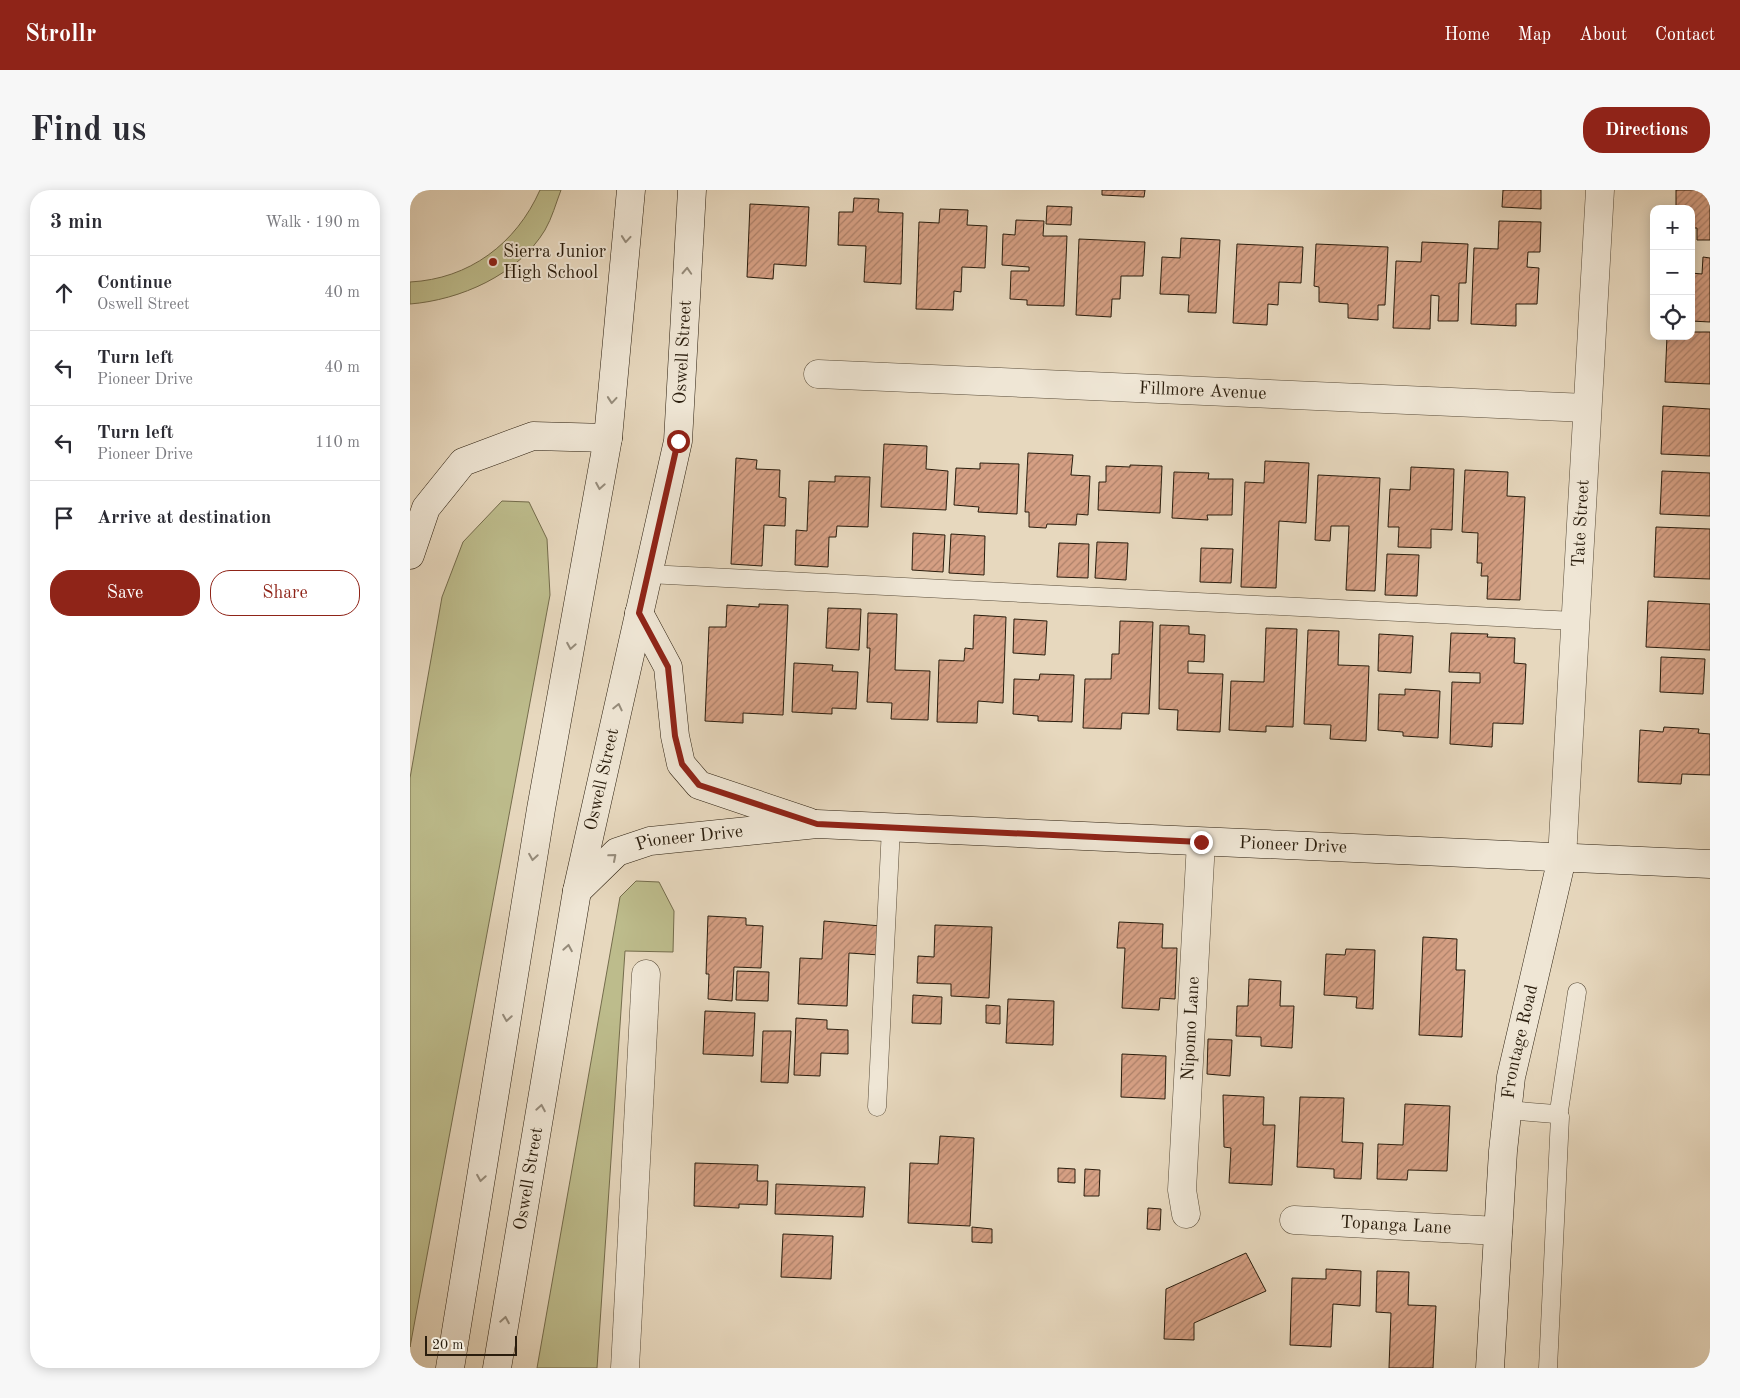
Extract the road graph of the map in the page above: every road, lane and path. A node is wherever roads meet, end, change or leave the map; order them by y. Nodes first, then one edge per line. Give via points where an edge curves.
1 (630, 190) edge
2 (692, 190) edge
3 (1600, 190) edge
4 (818, 374) dead end
5 (1588, 408) junction
6 (608, 438) junction
7 (410, 555) edge
8 (648, 574) junction
9 (639, 613) junction
10 (1575, 621) junction
11 (817, 824) junction
12 (890, 828) junction
13 (1201, 842) junction
14 (1562, 858) junction
15 (1710, 864) edge
16 (577, 891) junction
17 (646, 974) dead end
18 (1577, 992) dead end
19 (877, 1107) dead end
20 (1507, 1110) junction
21 (1556, 1114) junction
22 (1186, 1214) dead end
23 (1294, 1220) dead end
24 (1498, 1231) junction
25 (450, 1368) edge
26 (497, 1368) edge
27 (625, 1368) edge
28 (1490, 1368) edge
29 (1548, 1368) edge

1 -> 6 street
8 -> 2 street, Oswell Street via 678,441
3 - 5 street, Tate Street
4 - 5 street, Fillmore Avenue
5 - 10 street, Tate Street
6 - 7 street via 533,436 462,462 426,508
6 -> 25 street via 541,809
8 - 9 street, Oswell Street
8 - 10 lane
9 - 11 street, Pioneer Drive via 668,667 675,736 682,764 699,785
16 -> 9 street, Oswell Street
10 - 14 street, Tate Street
11 - 12 street, Pioneer Drive
16 -> 11 street, Pioneer Drive via 617,852 650,841
12 - 13 street, Pioneer Drive
12 - 19 lane
13 - 14 street, Pioneer Drive
13 - 22 street, Nipomo Lane via 1182,1190
14 - 15 street, Pioneer Drive
14 - 20 street, Frontage Road via 1511,1078
26 -> 16 street, Oswell Street
17 - 27 street
18 - 21 lane
20 - 21 lane
20 - 24 street, Frontage Road
21 - 29 lane via 1560,1117 1560,1126
23 - 24 street, Topanga Lane
24 - 28 street

